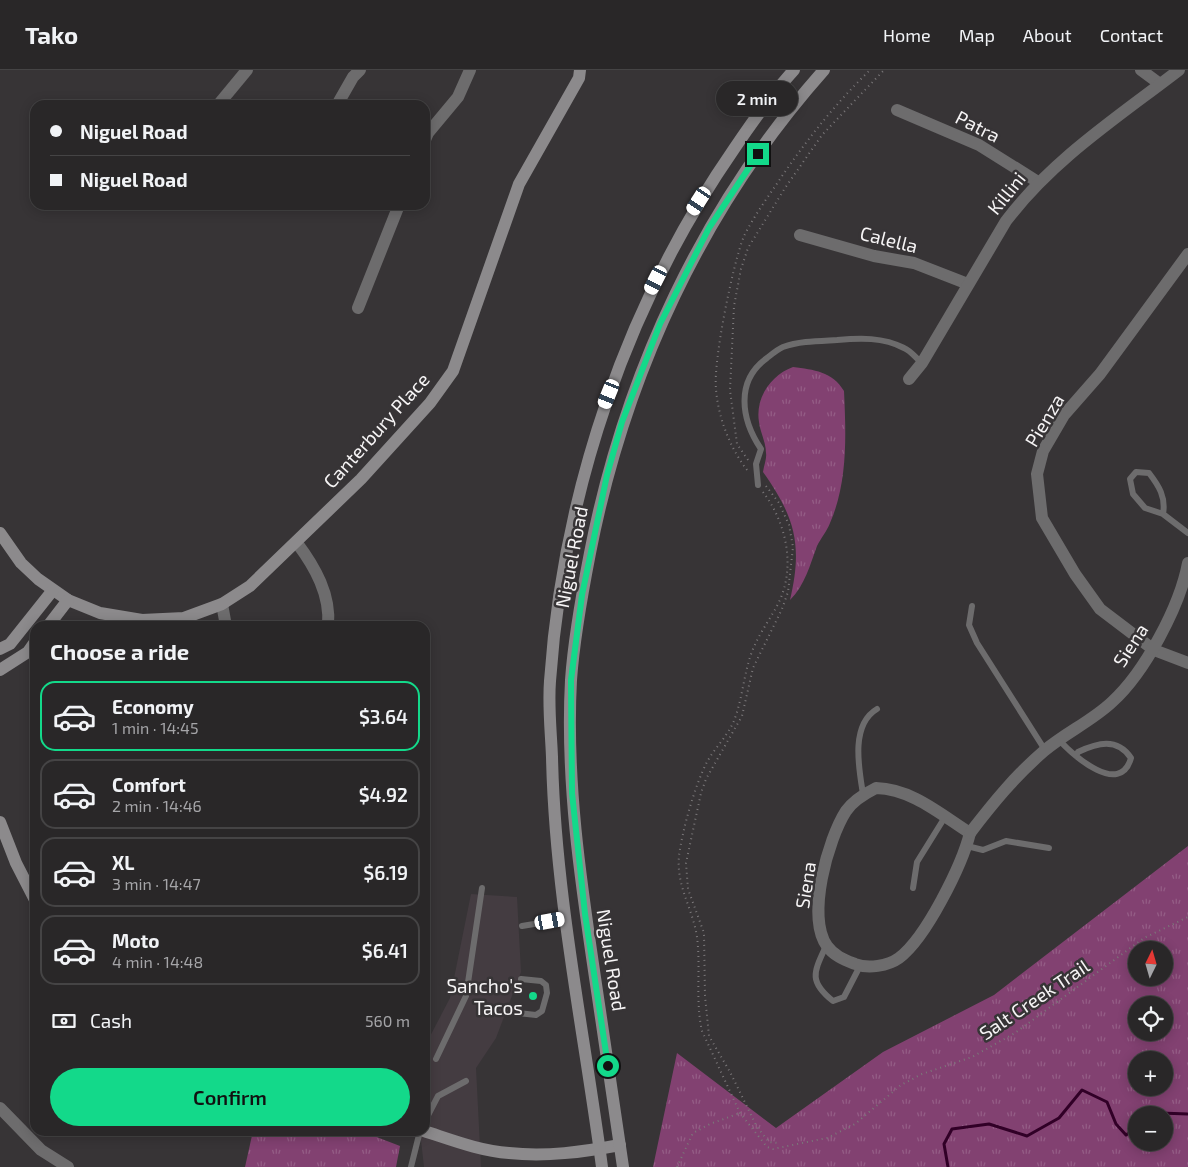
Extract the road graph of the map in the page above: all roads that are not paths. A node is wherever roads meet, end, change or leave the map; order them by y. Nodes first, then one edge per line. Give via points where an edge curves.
1 (247, 70) edge
2 (360, 70) edge
3 (470, 70) edge
4 (580, 70) edge
5 (794, 70) edge
6 (824, 70) edge
7 (1141, 70) edge
8 (1179, 70) edge
9 (1160, 84) junction
10 (222, 100) edge
11 (341, 100) edge
12 (897, 110) dead end
13 (430, 131) edge
14 (1038, 182) junction
15 (397, 210) edge
16 (800, 235) dead end
17 (1188, 254) edge
18 (968, 284) junction
19 (358, 308) dead end
20 (922, 363) junction
21 (909, 379) dead end
22 (758, 484) road end
23 (1163, 514) junction
24 (1188, 533) edge
25 (0, 534) edge
26 (297, 543) junction
27 (1188, 563) edge
28 (53, 590) junction
29 (68, 600) junction
30 (222, 604) junction
31 (972, 606) dead end
32 (52, 621) edge
33 (133, 621) edge
34 (159, 621) edge
35 (225, 621) edge
36 (327, 621) edge
37 (0, 649) edge
38 (30, 649) edge
39 (1154, 650) junction
40 (1188, 663) edge
41 (0, 670) edge
42 (877, 709) dead end
43 (1059, 740) junction
44 (1045, 750) junction
45 (1076, 756) junction
46 (863, 794) junction
47 (945, 817) junction
48 (0, 822) edge
49 (970, 833) junction
50 (966, 846) junction
51 (1049, 848) dead end
52 (482, 888) dead end
53 (913, 888) dead end
54 (30, 890) edge
55 (585, 914) junction
56 (564, 919) junction
57 (522, 926) dead end
58 (826, 946) junction
59 (860, 966) junction
60 (521, 979) dead end
61 (509, 1012) dead end
62 (436, 1059) dead end
63 (466, 1081) dead end
64 (0, 1108) edge
65 (430, 1111) edge
66 (430, 1133) edge
67 (419, 1136) edge
68 (620, 1145) junction
69 (600, 1149) junction
70 (68, 1167) edge
71 (411, 1167) edge
72 (602, 1167) edge
73 (623, 1167) edge

1 - 10 street
2 - 11 street
3 - 13 street via 458,97
4 - 26 main road, Canterbury Place via 567,101 519,184 452,371 430,403
5 - 56 main road, Niguel Road via 771,95 717,173 664,263 639,315 603,410 588,462 562,582 550,683 552,798
6 - 55 main road, Niguel Road via 790,108 709,228 660,324 622,422 607,475 582,595 571,680 572,793
7 - 9 street
8 - 9 street, Killini
9 - 14 street, Killini via 1094,132
12 - 14 street, Patra via 979,145
14 - 18 street, Killini via 1006,221
15 - 19 street
16 - 18 street, Calella via 874,256 914,263
17 - 39 street, Pienza via 1100,374 1064,415 1043,451 1037,474 1042,518 1075,574 1100,609
18 - 20 street, Killini
20 - 21 street, Killini
20 - 22 lane via 907,348 882,340 859,338 803,342 782,348 759,364 745,385 744,414 760,449 756,464
23 - 23 lane via 1161,488 1149,473 1136,472 1130,478 1134,494 1145,508
23 - 24 lane
25 - 28 main road, Canterbury Place via 21,563
26 - 30 main road, Canterbury Place via 250,586
26 - 36 street via 323,586
27 - 39 street, Siena via 1185,580
28 - 29 main road, Canterbury Place
28 - 37 main road via 10,644
29 - 32 main road
29 - 33 main road, Canterbury Place via 100,614
30 - 34 main road, Canterbury Place via 184,618
30 - 35 street
31 - 44 lane via 969,625 977,643
38 - 41 main road
39 - 40 street, Pienza
39 - 43 street, Siena via 1112,702
42 - 46 lane via 871,713 862,730 858,750
43 - 44 street, Siena
43 - 45 lane
44 - 49 street, Siena via 1005,788
45 - 45 lane via 1110,775 1118,774 1129,766 1131,758 1127,751 1108,742 1095,744
46 - 47 street via 876,788 909,794
46 - 58 street, Siena via 847,810 834,835 822,882 818,921
47 - 49 street
47 - 53 lane via 917,862
48 - 54 main road
49 - 50 street, Siena
50 - 51 lane via 983,850 1006,841
50 - 59 street, Siena via 941,901 915,940 899,958 879,966
52 - 62 lane via 466,996
55 - 56 main road
55 - 68 main road, Niguel Road
56 - 57 lane
56 - 69 main road, Niguel Road
58 - 59 street, Siena via 841,959
58 - 59 lane via 814,979 819,990 833,1001 844,997
60 - 61 lane via 541,981 546,985 542,1011 536,1015
63 - 65 lane via 438,1096
64 - 70 street via 41,1150
66 - 69 main road via 475,1147 509,1153 576,1153
67 - 71 lane
68 - 69 main road
68 - 73 main road, Niguel Road
69 - 72 main road, Niguel Road

